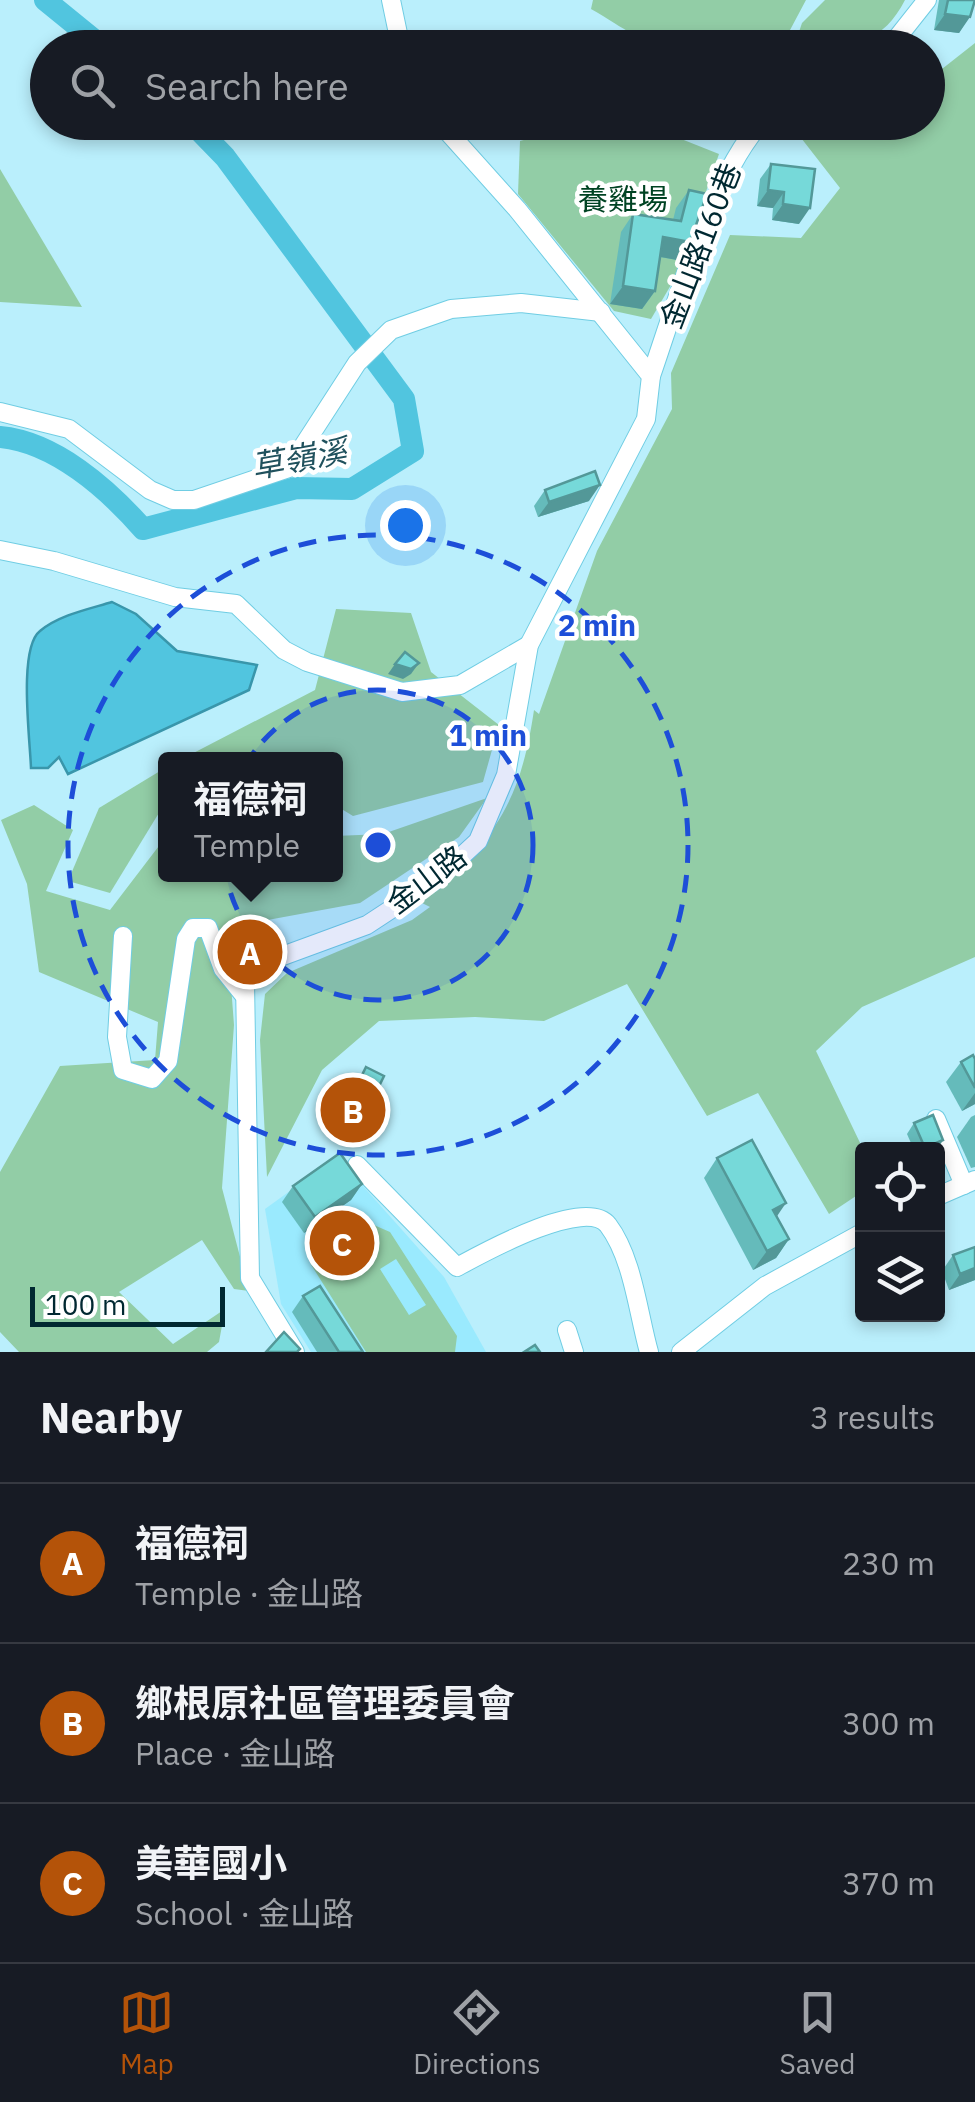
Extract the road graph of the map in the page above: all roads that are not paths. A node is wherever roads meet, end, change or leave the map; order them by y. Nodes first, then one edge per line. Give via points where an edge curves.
1 (391, 0) edge
2 (927, 0) edge
3 (397, 30) edge
4 (903, 30) edge
5 (453, 140) edge
6 (745, 140) edge
7 (600, 312) junction
8 (651, 376) junction
9 (0, 412) edge
10 (0, 550) edge
11 (529, 645) junction
12 (123, 936) dead end
13 (243, 994) junction
14 (936, 1119) edge
15 (357, 1165) dead end
16 (970, 1182) edge
17 (945, 1193) edge
18 (855, 1237) edge
19 (567, 1330) dead end
20 (295, 1352) edge
21 (574, 1352) edge
22 (649, 1352) edge
23 (681, 1352) edge

1 - 3 street
2 - 4 street
5 - 7 street
6 - 8 street, 金山路160巷
7 - 8 street
7 - 9 street via 521,304 451,309 390,330 358,364 289,468 194,500 150,490 69,429
8 - 11 street, 金山路 via 646,418
10 - 11 street via 176,597 236,604 284,650 402,692 460,686
11 - 13 street, 金山路 via 506,775 478,841 367,925 258,965
12 - 13 street via 117,1038 123,1070 152,1079 168,1061 193,928 208,928 223,968
13 - 20 street via 250,1278
14 - 16 street
15 - 22 street via 456,1267 515,1235 590,1215 606,1222
16 - 17 street
18 - 23 street via 765,1286
19 - 21 street

